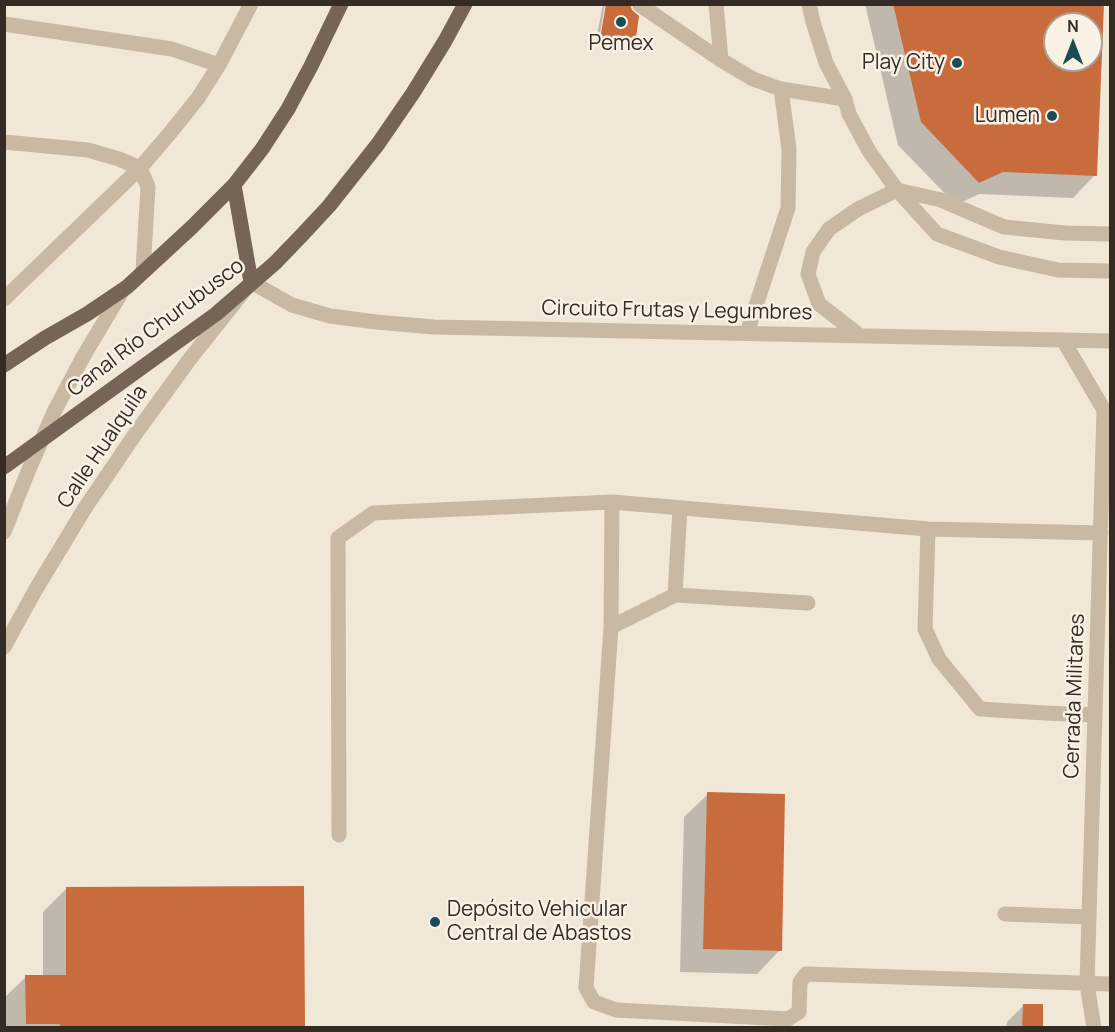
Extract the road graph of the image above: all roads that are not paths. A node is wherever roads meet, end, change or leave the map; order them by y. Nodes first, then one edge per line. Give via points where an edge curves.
1 (251, 4) edge
2 (341, 4) edge
3 (465, 4) edge
4 (716, 4) edge
5 (809, 4) edge
6 (640, 5) edge
7 (4, 24) edge
8 (721, 60) junction
9 (219, 65) junction
10 (781, 88) junction
11 (845, 99) junction
12 (4, 141) edge
13 (140, 168) junction
14 (234, 185) junction
15 (897, 190) junction
16 (1110, 234) edge
17 (142, 271) junction
18 (1110, 271) edge
19 (251, 282) junction
20 (123, 290) junction
21 (4, 299) edge
22 (747, 333) junction
23 (859, 335) junction
24 (1063, 340) junction
25 (1110, 341) edge
26 (4, 365) edge
27 (1107, 407) edge
28 (42, 440) junction
29 (4, 467) edge
30 (612, 502) junction
31 (680, 508) junction
32 (928, 529) junction
33 (4, 532) edge
34 (1101, 533) junction
35 (675, 596) junction
36 (808, 603) dead end
37 (611, 627) junction
38 (4, 646) edge
39 (1095, 715) junction
40 (339, 835) dead end
41 (1005, 914) dead end
42 (1089, 916) junction
43 (1087, 984) junction
44 (1110, 984) edge
45 (1094, 1028) edge

1 - 9 street
2 - 14 main road via 288,109
3 - 19 main road, Canal Río Churubusco via 413,93 354,175 302,235
4 - 8 street
5 - 11 street via 826,63
6 - 8 street
7 - 9 street via 172,49
8 - 10 street via 753,79
9 - 13 street via 198,98
10 - 11 street
10 - 22 street via 789,149 788,208
11 - 15 street via 869,151
12 - 13 street via 88,150
13 - 17 street via 148,187
13 - 21 street
14 - 17 main road
14 - 19 main road
15 - 16 street via 941,200 1004,227
15 - 18 street via 937,234 999,257 1058,270
15 - 23 street via 829,229 813,252 808,274 819,304
17 - 20 main road
19 - 22 street, Circuito Frutas y Legumbres via 292,305 330,316 376,322 434,327
19 - 28 main road, Canal Río Churubusco via 216,314
19 - 38 street, Calle Hualquila via 129,442
20 - 26 main road
20 - 28 street via 83,357
22 - 23 street, Circuito Frutas y Legumbres
23 - 24 street, Circuito Frutas y Legumbres
24 - 25 street, Circuito Frutas y Legumbres
24 - 27 street, Cerrada Militares
27 - 34 street, Cerrada Militares
28 - 29 main road, Canal Río Churubusco
28 - 33 street
30 - 31 street
30 - 37 street
30 - 40 street via 373,513 338,538
31 - 32 street
31 - 35 street
32 - 34 street
32 - 39 street via 925,629 939,658 980,709
34 - 39 street, Cerrada Militares
35 - 36 street
35 - 37 street
37 - 43 street via 586,988 594,1002 616,1010 788,1019 799,1012 800,982 806,974
39 - 42 street, Cerrada Militares
41 - 42 street
42 - 43 street, Cerrada Militares
43 - 44 street
43 - 45 street, Cerrada Militares

